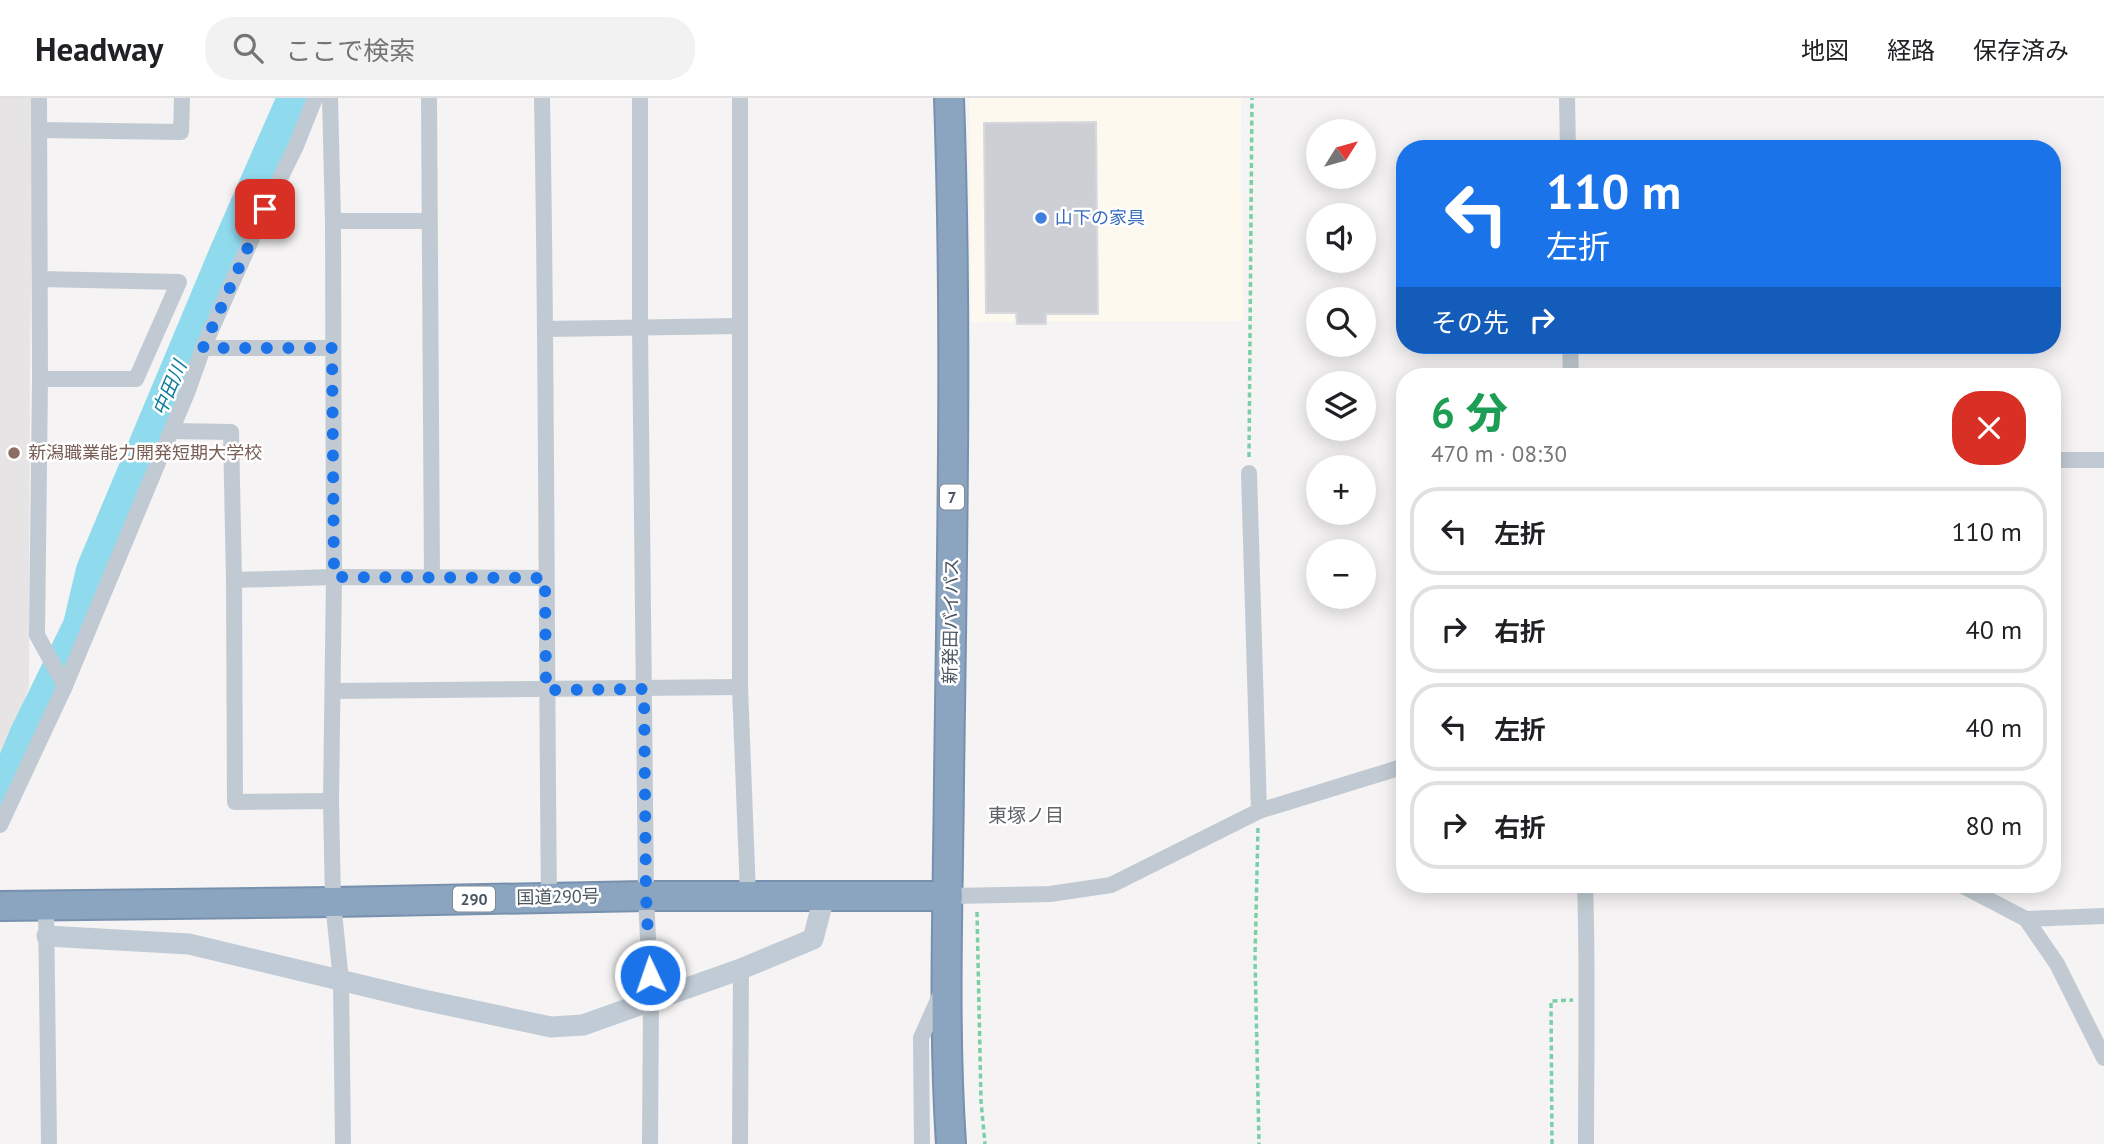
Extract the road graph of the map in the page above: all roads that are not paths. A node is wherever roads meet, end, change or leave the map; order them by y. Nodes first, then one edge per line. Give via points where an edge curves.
1 (40, 98) edge
2 (182, 98) edge
3 (316, 98) edge
4 (330, 98) edge
5 (429, 98) edge
6 (542, 98) edge
7 (640, 98) edge
8 (740, 98) edge
9 (949, 98) edge
10 (1567, 98) edge
11 (40, 130) junction
12 (1568, 140) edge
13 (333, 221) junction
14 (429, 221) junction
15 (40, 279) junction
16 (740, 326) junction
17 (640, 328) junction
18 (546, 329) junction
19 (203, 348) junction
20 (332, 348) junction
21 (40, 379) junction
22 (172, 431) junction
23 (2061, 460) edge
24 (2104, 460) edge
25 (1249, 473) road end
26 (334, 577) junction
27 (432, 577) junction
28 (545, 578) junction
29 (234, 580) junction
30 (65, 686) junction
31 (740, 687) junction
32 (644, 689) junction
33 (546, 690) junction
34 (334, 691) junction
35 (1396, 769) edge
36 (331, 801) junction
37 (1259, 811) junction
38 (0, 825) edge
39 (1585, 893) edge
40 (1976, 893) edge
41 (646, 895) junction
42 (748, 895) junction
43 (948, 896) junction
44 (549, 897) junction
45 (824, 897) junction
46 (332, 902) junction
47 (0, 905) edge
48 (46, 905) junction
49 (2104, 916) edge
50 (2026, 919) junction
51 (47, 936) junction
52 (741, 969) junction
53 (341, 981) junction
54 (946, 984) junction
55 (651, 1002) junction
56 (2104, 1058) edge
57 (49, 1144) edge
58 (343, 1144) edge
59 (650, 1144) edge
60 (740, 1144) edge
61 (922, 1144) edge
62 (951, 1144) edge
63 (1586, 1144) edge

1 - 11 street
2 - 11 street via 181,132
3 - 19 street
4 - 13 street
5 - 14 street
6 - 18 street
7 - 17 street
8 - 16 street
9 - 43 highway, 新発田バイパス / 7 via 954,337
10 - 12 street
11 - 15 street
13 - 14 street
13 - 20 street
14 - 27 street
15 - 21 street
15 - 21 street via 178,282 136,379
16 - 17 street
16 - 31 street
17 - 18 street
17 - 32 street
18 - 28 street
19 - 20 street
19 - 22 street
20 - 26 street
21 - 30 street via 37,635
22 - 29 street via 230,432
22 - 30 street
23 - 24 street
25 - 37 street
26 - 27 street
26 - 29 street
26 - 34 street
27 - 28 street
28 - 33 street
29 - 36 street via 235,802
30 - 38 street
31 - 32 street
31 - 42 street
32 - 33 street
32 - 41 street
33 - 34 street
33 - 44 street
34 - 36 street
35 - 37 street
36 - 46 street
37 - 43 street via 1111,885 1050,894
39 - 63 street
40 - 50 street
41 - 42 highway, 国道290号 / 290
41 - 44 highway, 国道290号 / 290
41 - 55 street
42 - 45 highway, 国道290号 / 290
43 - 45 highway, 国道290号 / 290
43 - 54 highway, 新発田バイパス / 7
44 - 46 highway, 国道290号 / 290
45 - 52 street via 813,939
46 - 48 highway, 国道290号 / 290
46 - 53 street
47 - 48 highway, 国道290号 / 290
48 - 51 street
49 - 50 street
50 - 56 street via 2057,964
51 - 53 street via 189,944
51 - 57 street
52 - 55 street
52 - 60 street
53 - 55 street via 551,1027 583,1025
53 - 58 street
54 - 61 street via 921,1038
54 - 62 highway, 新発田バイパス / 7
55 - 59 street

